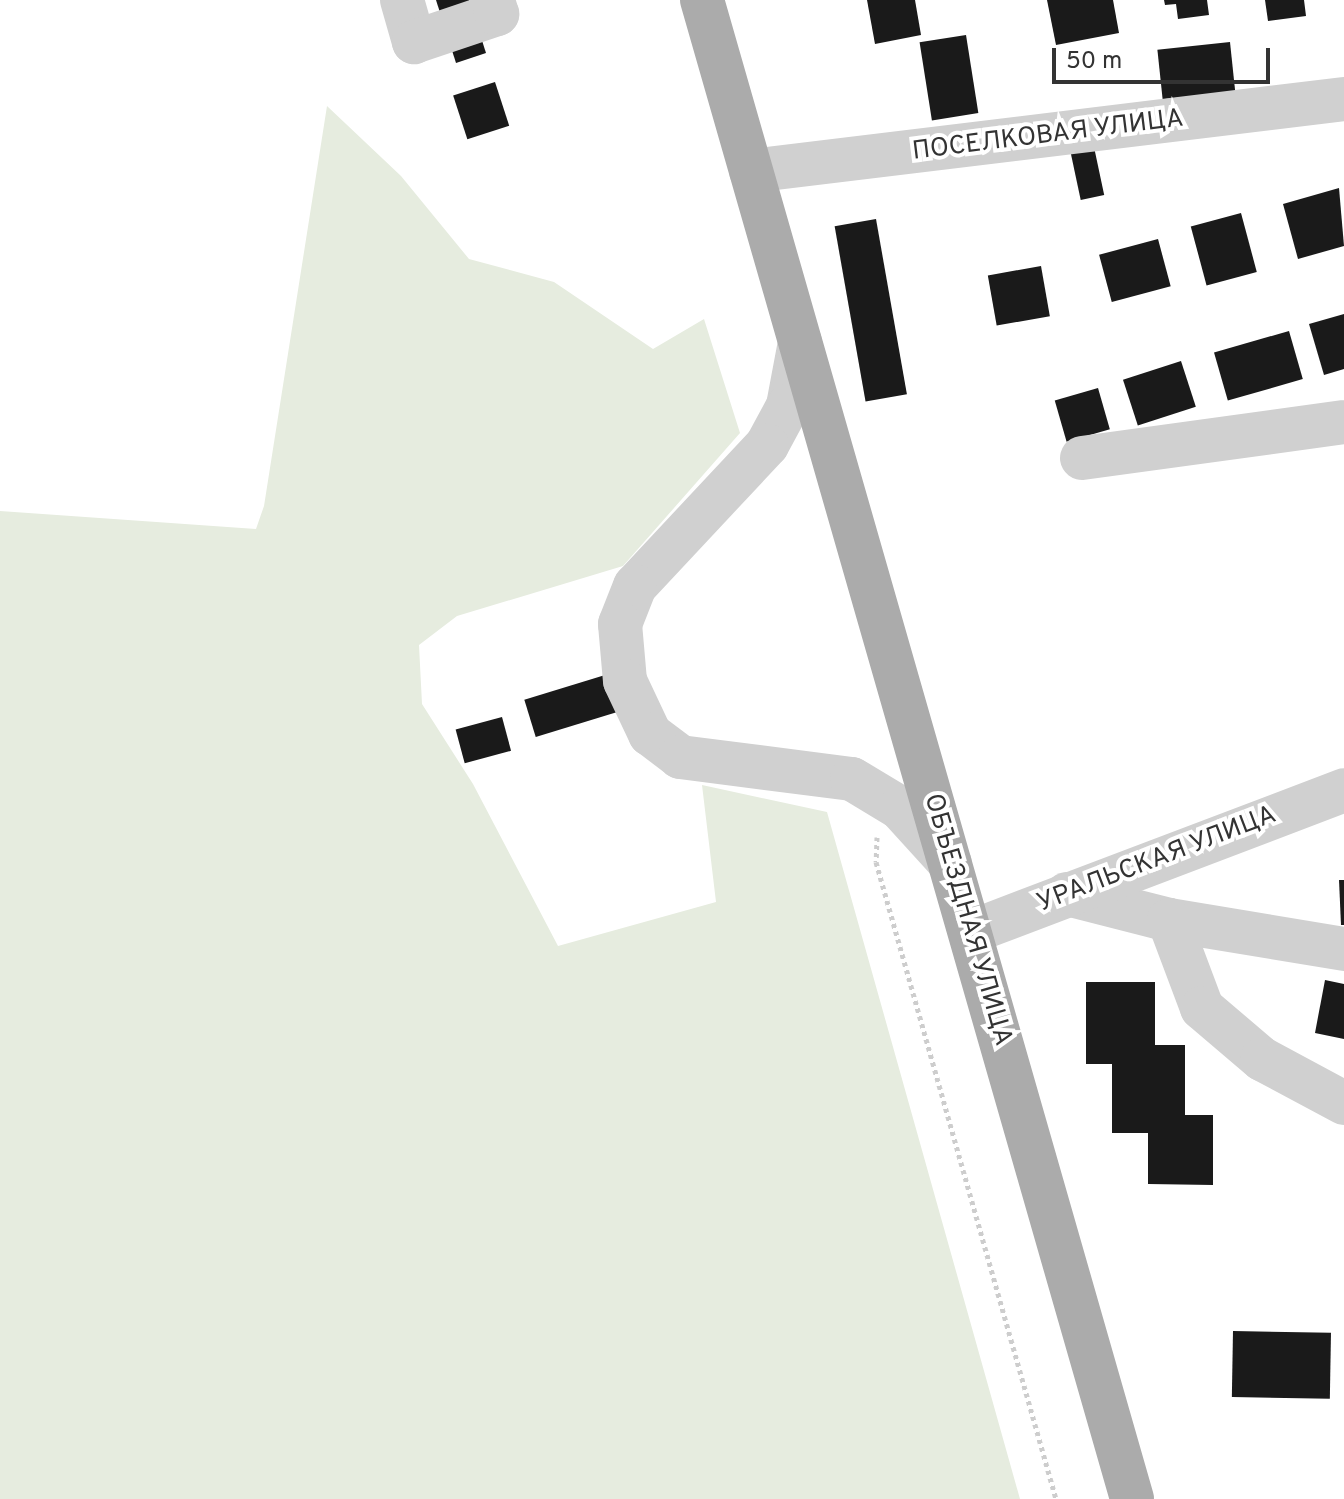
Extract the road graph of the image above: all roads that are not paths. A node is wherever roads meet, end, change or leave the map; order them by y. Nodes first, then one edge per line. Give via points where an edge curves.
1 (402, 0) edge
2 (493, 0) edge
3 (702, 0) edge
4 (1344, 99) edge
5 (751, 171) junction
6 (800, 342) junction
7 (1344, 422) edge
8 (1082, 458) dead end
9 (1344, 790) edge
10 (950, 863) junction
11 (1067, 894) junction
12 (1169, 920) junction
13 (971, 932) junction
14 (1344, 949) edge
15 (1344, 1103) edge
16 (1132, 1499) edge

1 - 2 street via 414,42 497,14
3 - 5 main road, ОБЪЕЗДНАЯ УЛИЦА
4 - 5 street, ПОСЕЛКОВАЯ УЛИЦА
5 - 6 main road, ОБЪЕЗДНАЯ УЛИЦА
6 - 10 main road, ОБЪЕЗДНАЯ УЛИЦА
6 - 10 street via 788,406 767,445 635,586 620,624 625,681 650,734 680,757 852,779 900,808
7 - 8 street
9 - 11 street, УРАЛЬСКАЯ УЛИЦА
10 - 13 main road, ОБЪЕЗДНАЯ УЛИЦА
11 - 12 street
11 - 13 street, УРАЛЬСКАЯ УЛИЦА
12 - 14 street
12 - 15 street via 1202,1008 1262,1059
13 - 16 main road, ОБЪЕЗДНАЯ УЛИЦА

